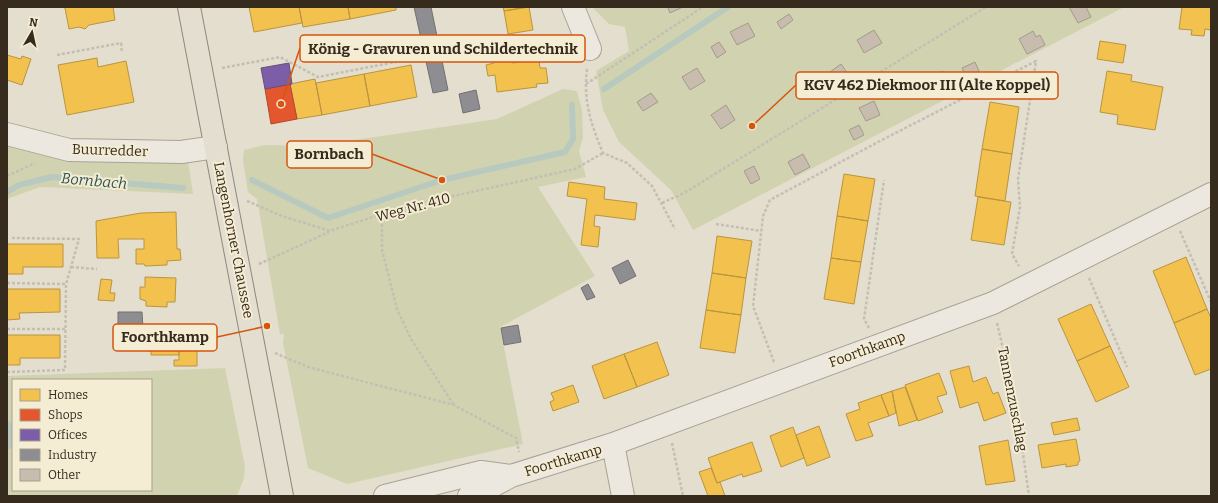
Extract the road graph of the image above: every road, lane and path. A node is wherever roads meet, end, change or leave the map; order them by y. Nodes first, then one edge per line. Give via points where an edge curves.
1 (189, 7) edge
2 (573, 7) edge
3 (703, 7) edge
4 (986, 7) edge
5 (590, 49) joint
6 (122, 52) dead end
7 (57, 55) dead end
8 (416, 58) dead end
9 (202, 71) junction
10 (585, 84) junction
11 (7, 134) edge
12 (216, 147) junction
13 (603, 153) junction
14 (884, 180) dead end
15 (225, 192) junction
16 (1211, 194) edge
17 (662, 203) junction
18 (382, 214) junction
19 (1173, 214) junction
20 (716, 224) dead end
21 (674, 229) dead end
22 (330, 231) junction
23 (761, 231) junction
24 (12, 238) dead end
25 (1081, 259) junction
26 (71, 267) junction
27 (97, 269) dead end
28 (241, 272) junction
29 (7, 283) edge
30 (66, 284) junction
31 (1030, 284) junction
32 (1211, 302) edge
33 (993, 303) junction
34 (7, 328) edge
35 (65, 329) junction
36 (880, 345) junction
37 (257, 358) junction
38 (1127, 368) dead end
39 (7, 372) edge
40 (781, 381) junction
41 (454, 406) junction
42 (669, 423) junction
43 (612, 444) junction
44 (517, 474) junction
45 (282, 496) edge
46 (385, 496) edge
47 (468, 496) edge
48 (623, 496) edge
49 (683, 496) edge
50 (1029, 496) edge

1 - 9 main road, Langenhorner Chaussee
2 - 5 street
3 - 10 path
4 - 17 path via 684,193
5 - 10 path
6 - 7 path via 121,43
8 - 9 path via 318,78 280,57
9 - 12 main road, Langenhorner Chaussee
10 - 13 path via 590,123
11 - 12 street, Buurredder via 69,150 181,152
12 - 15 main road, Langenhorner Chaussee
13 - 17 path via 627,163 652,186
13 - 18 path, Weg Nr. 410 via 575,169
14 - 36 path via 864,319
15 - 22 path via 282,216
15 - 28 main road, Langenhorner Chaussee
16 - 19 street, Foorthkamp
17 - 21 path
18 - 22 path, Weg Nr. 410
18 - 41 path via 382,250 397,309 411,339
19 - 25 street, Foorthkamp
19 - 32 path
20 - 23 path
22 - 28 path, Weg Nr. 410
23 - 31 path via 763,216 770,200 1036,61 1018,180 1020,208 1012,254
23 - 40 path via 753,306
24 - 26 path via 79,239
25 - 31 street, Foorthkamp
25 - 38 path
26 - 27 path
26 - 30 path
28 - 37 main road, Langenhorner Chaussee
29 - 30 path
30 - 35 path
31 - 33 street, Foorthkamp
33 - 36 street, Foorthkamp
33 - 50 path, Tannenzuschlag via 1016,404
34 - 35 path
35 - 39 path via 65,370
36 - 40 street, Foorthkamp
37 - 41 path via 273,353 308,367
37 - 45 main road, Langenhorner Chaussee
40 - 42 street, Foorthkamp
41 - 44 path via 516,438
42 - 43 street, Foorthkamp
42 - 49 path
43 - 44 street, Foorthkamp
43 - 48 street
44 - 46 street, Foorthkamp via 481,472
44 - 47 street, Foorthkamp

